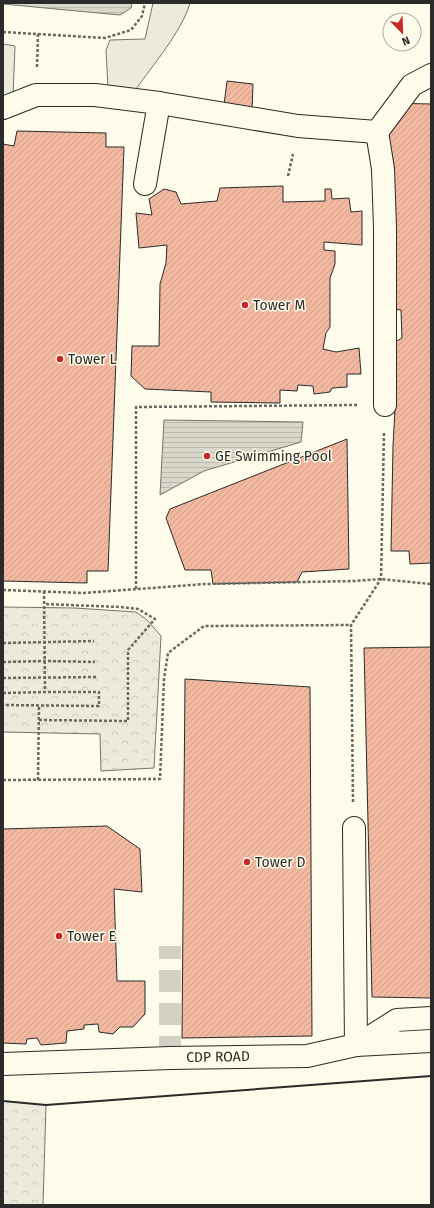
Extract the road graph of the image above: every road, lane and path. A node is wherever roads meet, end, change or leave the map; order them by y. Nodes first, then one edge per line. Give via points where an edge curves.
1 (145, 3) edge
2 (3, 32) edge
3 (431, 75) edge
4 (159, 103) junction
5 (3, 108) edge
6 (377, 132) junction
7 (145, 184) dead end
8 (385, 405) junction
9 (381, 579) junction
10 (431, 584) edge
11 (3, 590) edge
12 (136, 590) junction
13 (44, 591) junction
14 (44, 604) junction
15 (351, 625) junction
16 (94, 641) dead end
17 (44, 642) junction
18 (3, 643) edge
19 (45, 661) junction
20 (3, 662) edge
21 (95, 662) dead end
22 (96, 677) dead end
23 (3, 678) edge
24 (45, 678) junction
25 (45, 692) junction
26 (3, 693) edge
27 (3, 705) edge
28 (39, 705) junction
29 (39, 720) junction
30 (3, 780) edge
31 (38, 780) junction
32 (354, 828) joint
33 (431, 1018) edge
34 (431, 1040) edge
35 (356, 1045) junction
36 (3, 1064) edge

1 - 2 path via 142,16 130,30 105,38
3 - 6 street via 412,85
4 - 5 street via 95,95 36,95
4 - 6 street via 298,126
4 - 7 street
6 - 8 street via 383,169 385,228
8 - 9 path
8 - 12 path via 136,407
9 - 10 path
9 - 12 path via 205,584
9 - 15 path
11 - 13 path
12 - 13 path via 84,593
13 - 14 path
14 - 17 path
14 - 29 path via 120,606 138,609 155,619 128,650 128,721
15 - 31 path via 204,626 168,653 164,679 160,779
15 - 32 path
16 - 17 path
17 - 18 path
17 - 19 path
19 - 20 path
19 - 21 path
19 - 24 path
22 - 24 path
23 - 24 path
24 - 25 path
25 - 26 path
25 - 28 path via 99,692 99,706
27 - 28 path
28 - 29 path
29 - 31 path
30 - 31 path
32 - 35 street
33 - 35 street via 397,1020
34 - 35 street, CDP ROAD
35 - 36 street, CDP ROAD via 307,1056

